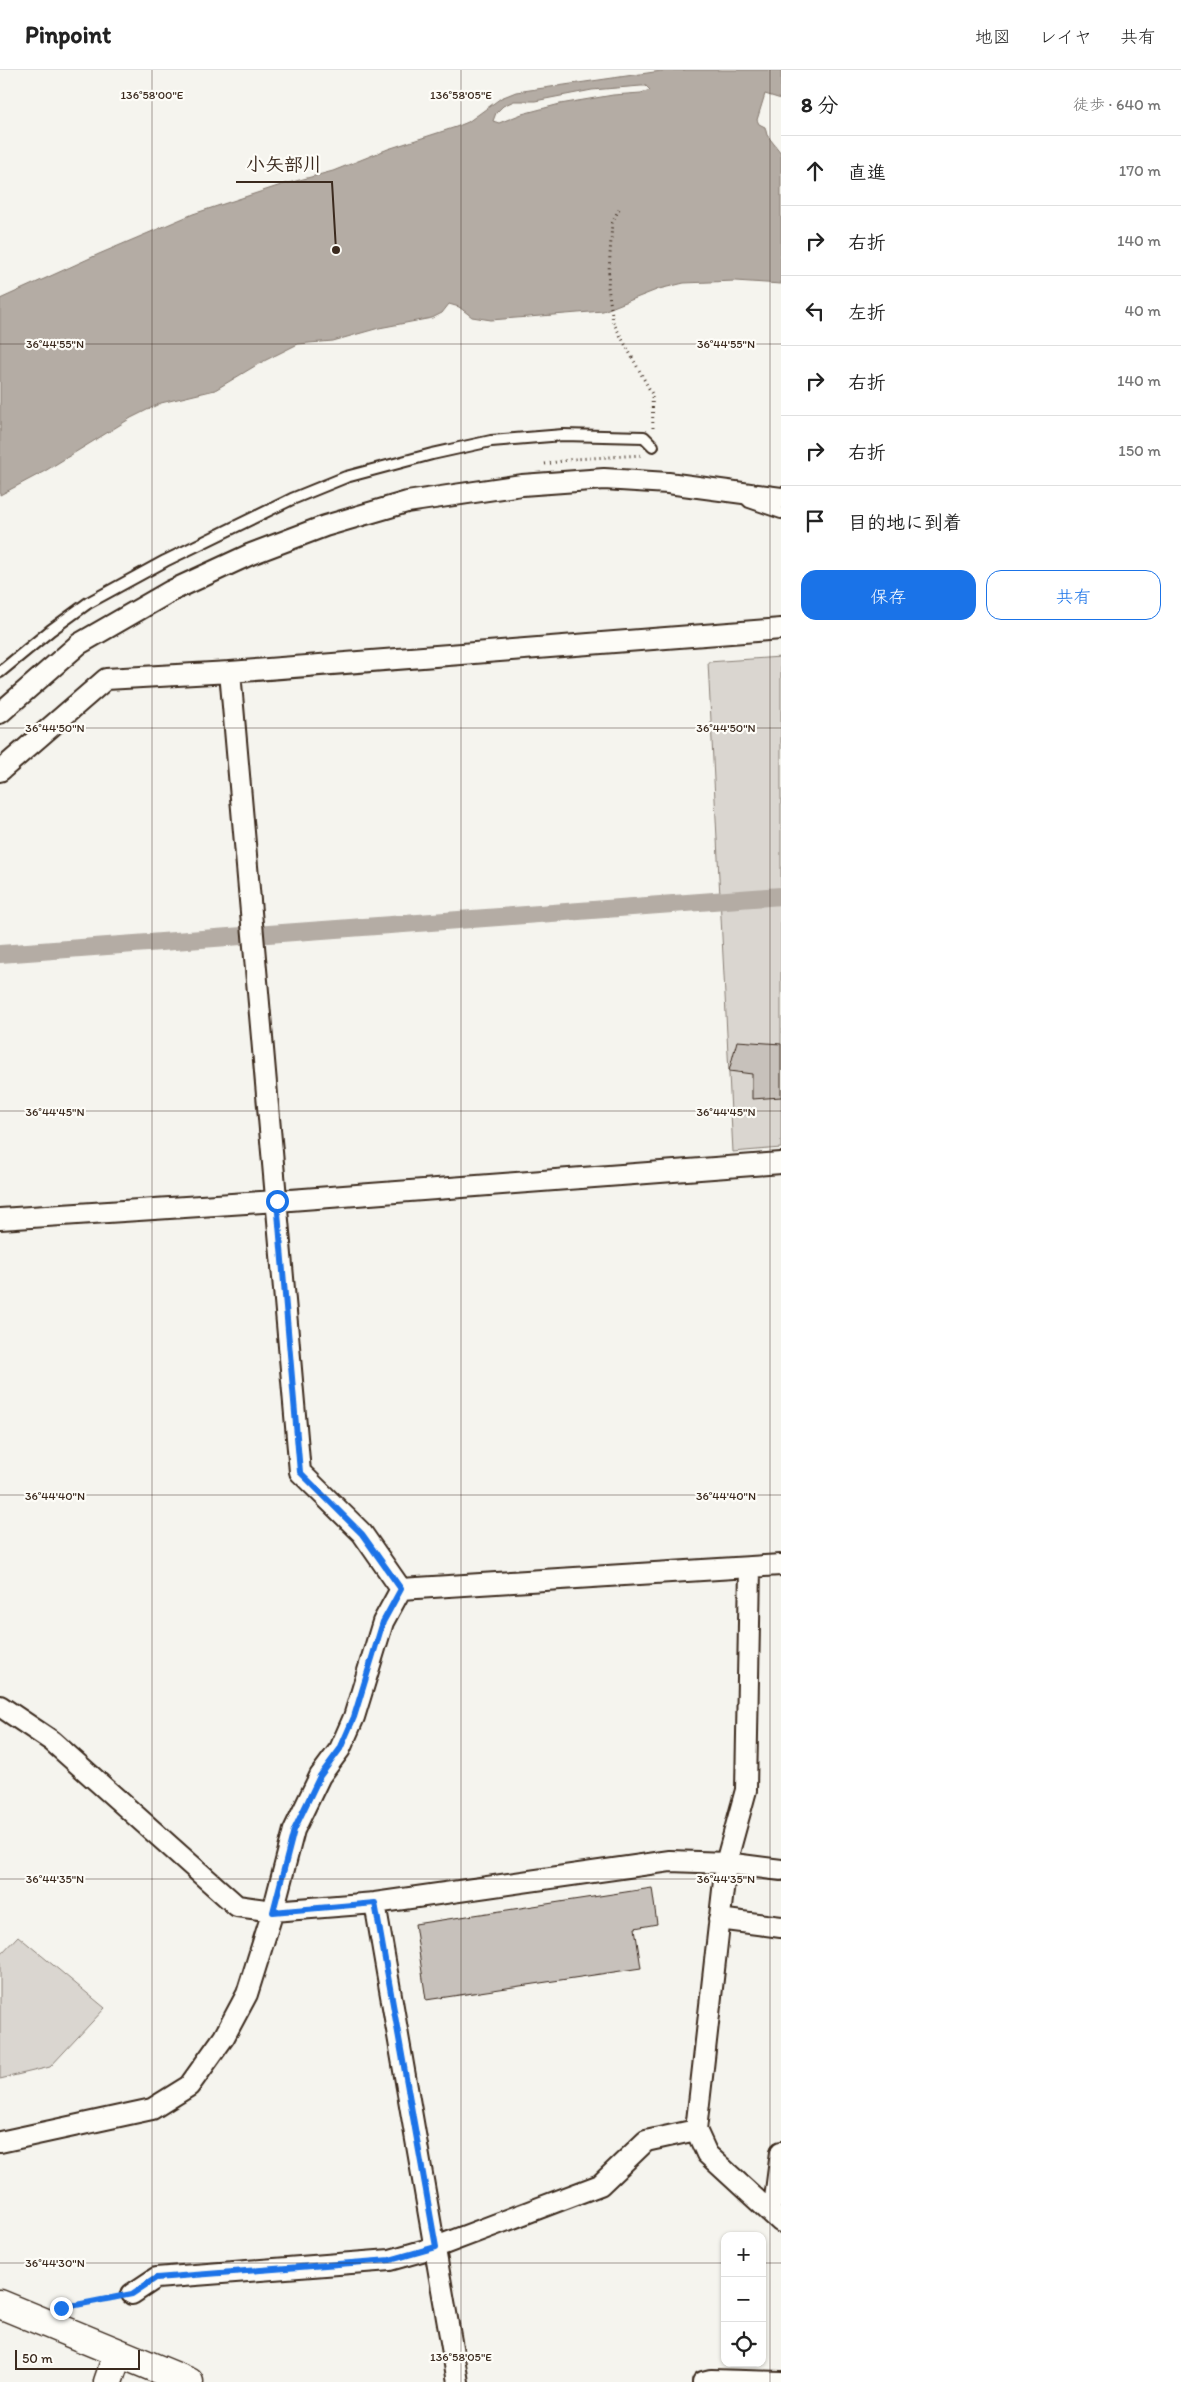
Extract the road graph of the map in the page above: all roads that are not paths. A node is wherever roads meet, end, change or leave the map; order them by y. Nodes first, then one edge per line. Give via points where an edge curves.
1 (653, 446) road end
2 (740, 493) junction
3 (781, 498) edge
4 (781, 513) edge
5 (781, 629) edge
6 (0, 672) edge
7 (230, 672) junction
8 (0, 713) edge
9 (0, 771) edge
10 (781, 1163) edge
11 (277, 1201) junction
12 (0, 1219) edge
13 (781, 1565) edge
14 (750, 1568) junction
15 (401, 1589) junction
16 (0, 1706) edge
17 (726, 1863) junction
18 (781, 1870) edge
19 (375, 1903) junction
20 (273, 1912) junction
21 (719, 1919) junction
22 (781, 1927) edge
23 (696, 2130) junction
24 (0, 2142) edge
25 (781, 2152) edge
26 (766, 2208) junction
27 (781, 2222) edge
28 (436, 2247) junction
29 (132, 2294) road end
30 (0, 2304) edge
31 (118, 2353) junction
32 (108, 2382) edge
33 (189, 2382) edge
34 (458, 2382) edge
35 (702, 2382) edge
36 (781, 2382) edge

1 - 6 lane via 644,437 563,435 491,441 346,477 292,499 165,561 88,603
2 - 3 street
2 - 4 lane via 749,502
2 - 8 street via 668,483 604,479 522,485 407,502 325,526 251,554 171,591 79,644
5 - 7 street
7 - 9 street via 106,679
7 - 11 street
10 - 11 street
11 - 12 street
11 - 15 street via 300,1472 362,1534
13 - 14 street
14 - 15 street
14 - 17 street via 746,1790
15 - 20 street via 383,1622 354,1717 340,1749 320,1776 294,1830
16 - 20 street via 52,1741 237,1906
17 - 18 street
17 - 19 street via 670,1861
17 - 21 street
19 - 20 street
19 - 28 street
20 - 24 street via 247,1994 224,2037 189,2086 152,2109
21 - 22 street
21 - 23 street
23 - 26 street via 707,2154
23 - 28 street via 646,2141 600,2185
25 - 26 street via 775,2199
26 - 27 street
28 - 29 street via 390,2260 156,2278
28 - 34 street
30 - 31 street
31 - 32 street
31 - 33 street
35 - 36 street

